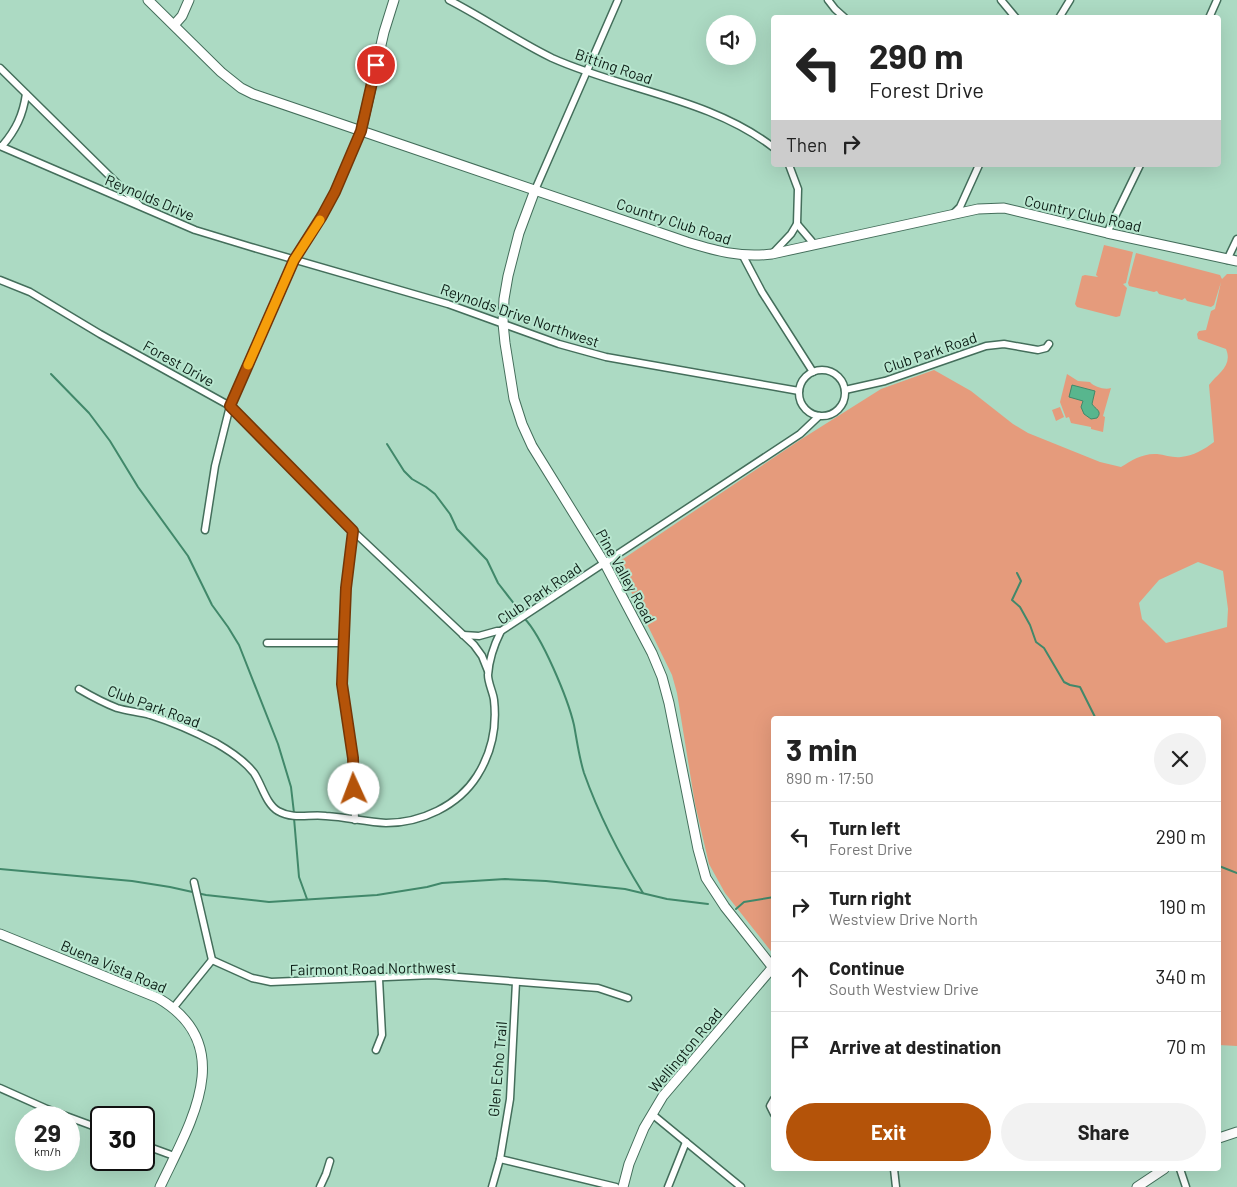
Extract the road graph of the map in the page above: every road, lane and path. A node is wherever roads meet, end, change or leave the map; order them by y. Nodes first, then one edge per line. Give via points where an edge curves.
1 (148, 0) edge
2 (189, 0) edge
3 (394, 0) edge
4 (449, 0) edge
5 (618, 0) edge
6 (828, 0) edge
7 (1001, 0) edge
8 (1070, 0) edge
9 (1217, 0) edge
10 (842, 15) edge
11 (1014, 15) edge
12 (1061, 15) edge
13 (1210, 15) edge
14 (174, 25) junction
15 (0, 68) edge
16 (587, 70) junction
17 (26, 94) junction
18 (361, 131) junction
19 (1, 146) edge
20 (771, 146) edge
21 (789, 167) edge
22 (978, 167) edge
23 (1139, 167) edge
24 (536, 190) junction
25 (142, 208) junction
26 (953, 214) junction
27 (797, 224) junction
28 (1107, 233) junction
29 (1237, 239) edge
30 (814, 244) junction
31 (772, 254) junction
32 (743, 256) junction
33 (294, 260) junction
34 (1232, 261) edge
35 (0, 280) edge
36 (503, 323) junction
37 (1050, 344) dead end
38 (813, 372) junction
39 (799, 390) junction
40 (845, 390) junction
41 (230, 406) junction
42 (819, 416) junction
43 (205, 530) dead end
44 (353, 531) junction
45 (605, 564) junction
46 (501, 631) junction
47 (462, 634) junction
48 (267, 643) dead end
49 (344, 643) junction
50 (488, 672) junction
51 (80, 689) dead end
52 (355, 820) junction
53 (194, 882) dead end
54 (0, 934) edge
55 (212, 960) junction
56 (771, 965) edge
57 (771, 970) edge
58 (379, 979) junction
59 (516, 982) junction
60 (628, 998) dead end
61 (174, 1007) junction
62 (376, 1050) dead end
63 (0, 1088) edge
64 (652, 1114) junction
65 (90, 1124) edge
66 (1237, 1132) edge
67 (1221, 1137) edge
68 (686, 1142) junction
69 (155, 1149) edge
70 (174, 1156) junction
71 (500, 1159) junction
72 (330, 1161) dead end
73 (894, 1171) edge
74 (1161, 1171) edge
75 (1181, 1171) edge
76 (160, 1187) edge
77 (320, 1187) edge
78 (492, 1187) edge
79 (616, 1187) edge
80 (624, 1187) edge
81 (668, 1187) edge
82 (741, 1187) edge
83 (896, 1187) edge
84 (1137, 1187) edge
85 (1186, 1187) edge

1 - 14 street, Country Club Road
2 - 14 street
3 - 18 street
4 - 16 street, Bitting Road via 553,58
5 - 16 street
6 - 10 street
7 - 11 street
8 - 12 street
9 - 13 street
14 - 18 street, Country Club Road via 241,88
15 - 17 street
16 - 20 street, Bitting Road via 723,118
16 - 24 street
17 - 19 street via 18,124
17 - 25 street
18 - 24 street, Country Club Road
18 - 33 street via 326,210
19 - 25 street, Reynolds Drive
21 - 27 street via 798,189
22 - 26 street via 960,207
23 - 28 street
24 - 32 street, Country Club Road via 711,249
24 - 36 street, Pine Valley Road via 513,254
25 - 33 street, Reynolds Drive via 195,230
26 - 28 street, Country Club Road via 1004,208
26 - 30 street, Country Club Road
27 - 30 street
27 - 31 street
28 - 34 street, Country Club Road
29 - 34 street
30 - 31 street, Country Club Road
31 - 32 street, Country Club Road
32 - 38 street
33 - 36 street, Reynolds Drive Northwest via 409,292
33 - 41 street
35 - 41 street, Forest Drive via 30,292
36 - 39 street, Reynolds Drive Northwest via 606,357
36 - 45 street, Pine Valley Road via 514,399 522,424 532,446
37 - 40 street, Club Park Road via 1038,350 1004,344 986,346 885,381
38 - 39 street via 804,379
38 - 40 street via 821,370 835,374
39 - 42 street via 806,410
40 - 42 street via 840,408 834,413
41 - 43 street via 215,466
41 - 44 street, Forest Drive
42 - 45 street, Club Park Road via 800,434
44 - 47 street, Forest Drive
44 - 49 street
45 - 46 street, Club Park Road
45 - 56 street, Pine Valley Road via 662,677 706,878
46 - 47 street via 479,636
46 - 50 street, Club Park Road
47 - 50 street, Forest Drive via 478,649
48 - 49 street
49 - 52 street via 342,684 353,758
50 - 52 street, Club Park Road via 494,702 493,735 488,754 469,787 455,801 417,818 385,823
51 - 52 street, Club Park Road via 116,707 161,719 229,750 255,774 271,804 279,811 292,816 325,815
53 - 55 street
54 - 61 street, Buena Vista Road
55 - 58 street, Fairmont Road Northwest via 252,978 271,982
55 - 61 street
57 - 64 street, Wellington Road via 663,1096
58 - 59 street, Fairmont Road Northwest via 433,976
58 - 62 street via 382,1035
59 - 60 street, Fairmont Road Northwest via 598,988
59 - 71 street, Glen Echo Trail via 510,1099
61 - 70 street, Buena Vista Road via 196,1036 203,1065 198,1101
63 - 65 street
64 - 68 street
64 - 80 street, Wellington Road via 629,1164
66 - 67 street
68 - 81 street
68 - 82 street
69 - 70 street
70 - 76 street, Buena Vista Road
71 - 78 street, Glen Echo Trail
71 - 79 street
72 - 77 street
73 - 83 street
74 - 84 street
75 - 85 street

